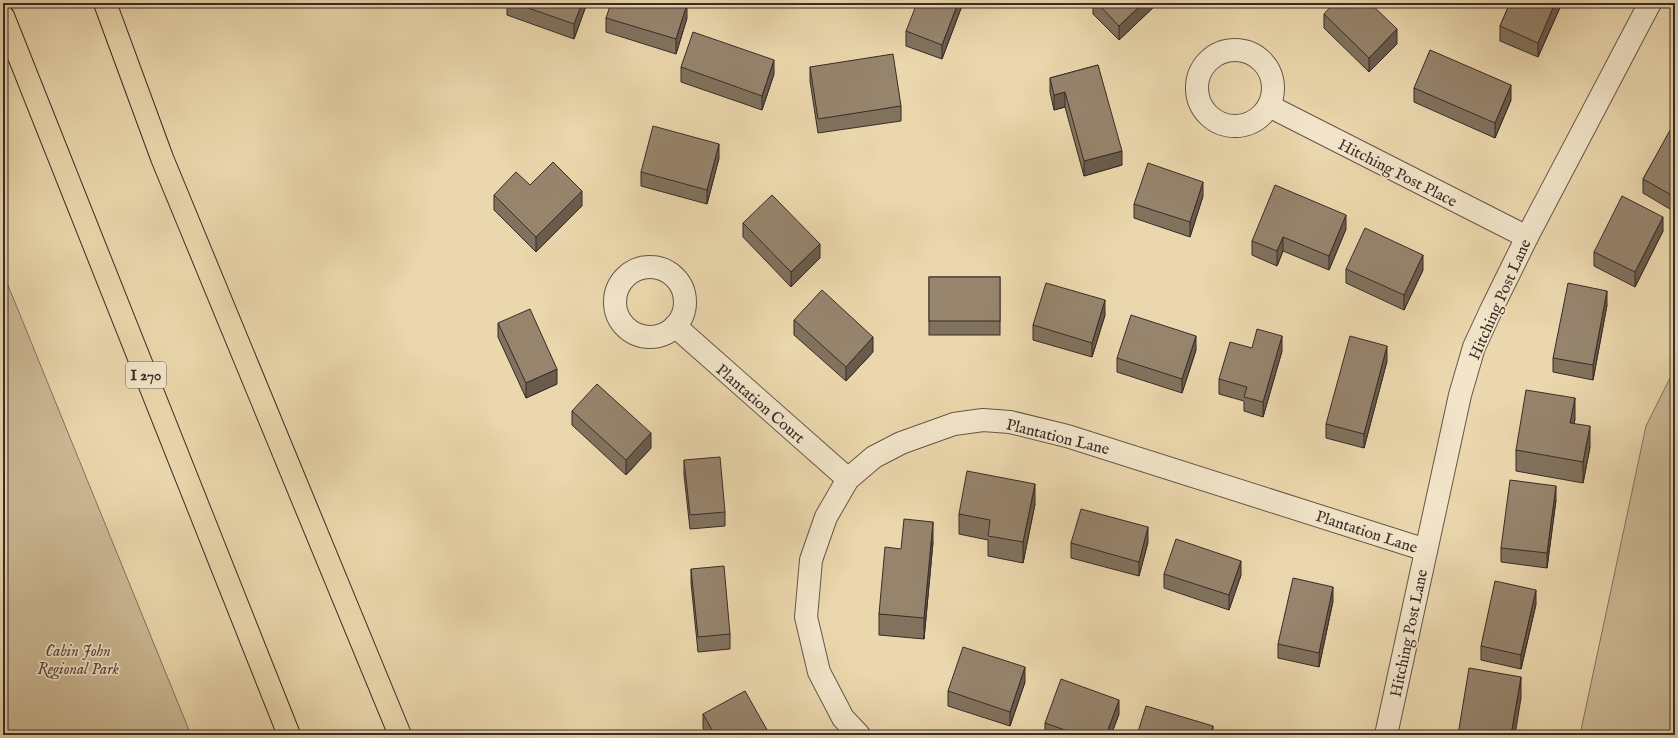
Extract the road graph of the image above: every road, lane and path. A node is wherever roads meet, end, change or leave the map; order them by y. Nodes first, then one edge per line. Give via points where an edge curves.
1 (105, 3) edge
2 (115, 3) edge
3 (1650, 3) edge
4 (3, 16) edge
5 (1269, 106) dead end
6 (162, 158) junction
7 (1527, 237) junction
8 (675, 326) dead end
9 (848, 479) junction
10 (1426, 550) junction
11 (289, 735) edge
12 (400, 735) edge
13 (859, 735) edge
14 (1386, 735) edge

1 - 6 highway
2 - 6 highway
3 - 7 street, Hitching Post Lane
4 - 11 highway, I 270
5 - 7 street, Hitching Post Place
6 - 12 highway
7 - 10 street, Hitching Post Lane via 1474,347 1460,395
8 - 9 street, Plantation Court
9 - 10 street, Plantation Lane via 874,457 901,443 954,424 983,420 1010,422 1067,436
9 - 13 street, Plantation Lane via 826,517 811,560 806,617 818,672 843,718
10 - 14 street, Hitching Post Lane

